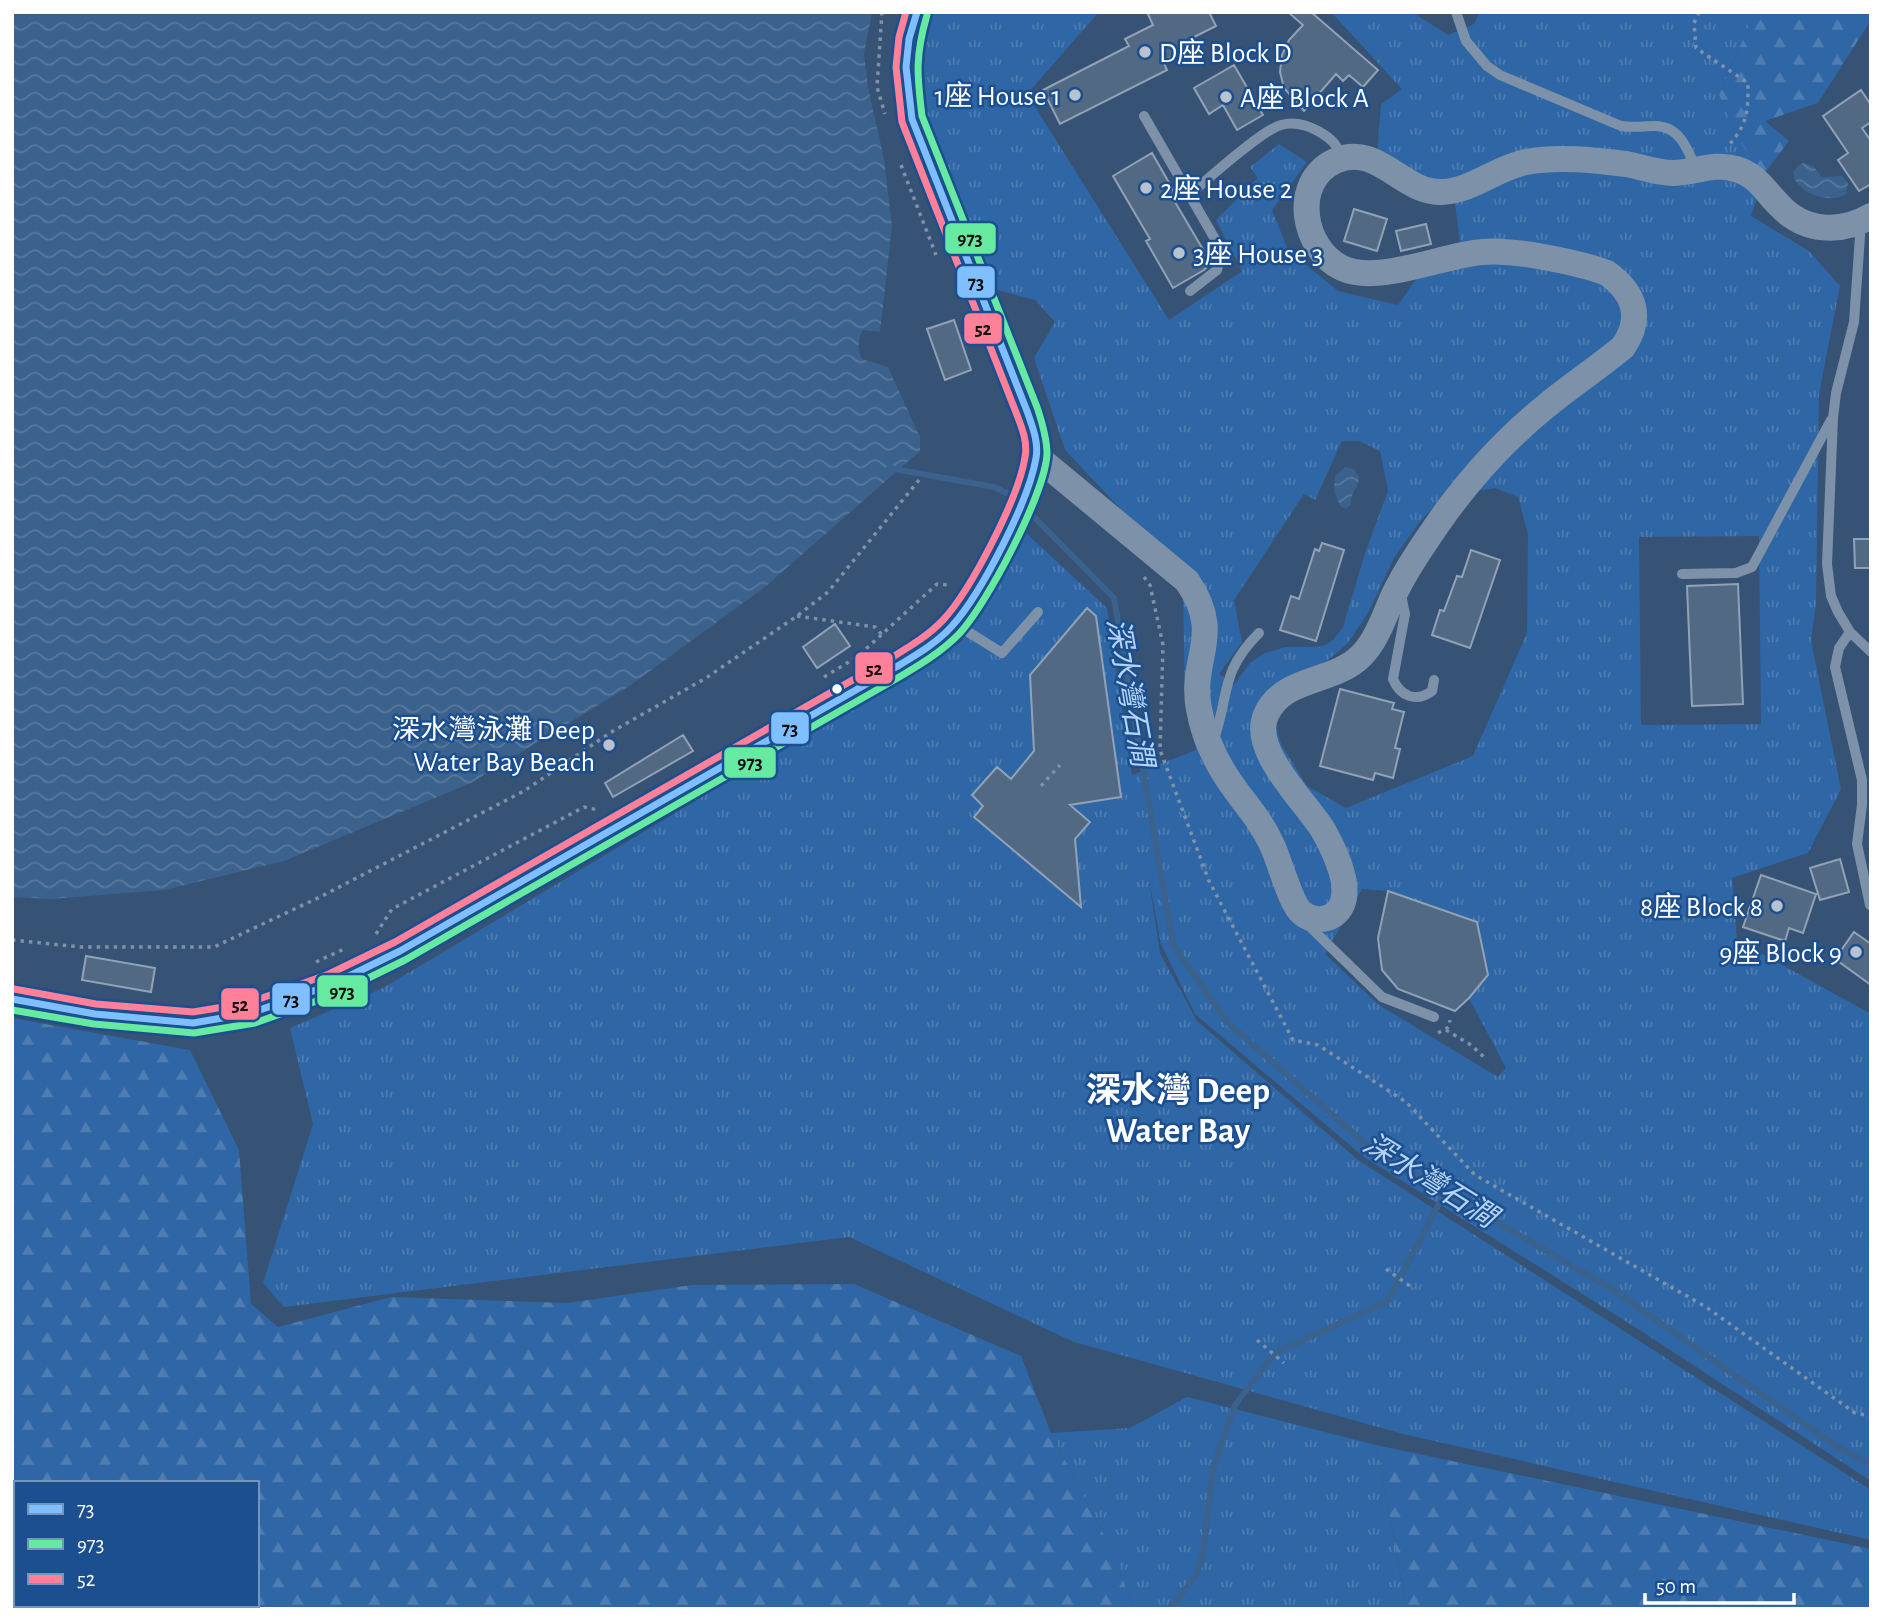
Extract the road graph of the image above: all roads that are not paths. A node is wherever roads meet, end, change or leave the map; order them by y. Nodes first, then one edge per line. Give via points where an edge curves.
1 (917, 12) edge
2 (1456, 12) edge
3 (1144, 116) dead end
4 (1342, 159) junction
5 (1703, 168) junction
6 (1189, 195) junction
7 (1866, 219) edge
8 (1190, 291) dead end
9 (1833, 418) junction
10 (1036, 456) junction
11 (1682, 574) dead end
12 (1399, 585) junction
13 (1038, 612) dead end
14 (955, 624) junction
15 (1850, 632) junction
16 (1259, 633) dead end
17 (1871, 652) edge
18 (1434, 680) dead end
19 (1211, 748) junction
20 (1870, 905) edge
21 (1305, 915) junction
22 (12, 999) edge
23 (1434, 1017) dead end

1 - 10 main road via 906,67 912,119 1027,411 1035,433
2 - 5 lane via 1475,54 1500,75 1621,126 1670,129
3 - 6 lane
4 - 5 street via 1374,160 1414,187 1438,192 1461,189 1529,162 1607,162 1673,173
4 - 6 lane via 1338,144 1323,134 1299,123 1282,124
4 - 12 street via 1325,167 1316,178 1306,216 1314,242 1344,270 1371,274 1485,251 1514,253 1607,273 1625,289 1634,312 1633,328 1623,347 1507,441 1448,509
5 - 7 street via 1723,166 1749,174 1787,213 1812,226 1837,228
6 - 8 lane via 1221,254 1212,276
7 - 9 lane via 1854,322
9 - 11 lane via 1752,567 1736,573
9 - 15 lane via 1828,580
10 - 14 main road via 1013,519
10 - 19 street via 1194,591 1206,626 1197,699
12 - 18 lane via 1405,614 1394,679 1401,692 1414,697 1432,691
12 - 21 street via 1363,654 1342,671 1284,692 1264,723 1264,743 1271,757 1323,830 1342,874 1345,895 1338,911 1325,919
13 - 14 lane via 1002,653
14 - 22 main road via 896,667 400,951 333,984 251,1013 193,1023 95,1014
15 - 17 lane
15 - 20 lane via 1839,648 1835,667 1862,780 1857,844
16 - 19 lane via 1228,676
19 - 21 street via 1227,779 1264,827 1297,908
21 - 23 lane via 1307,924 1382,997

